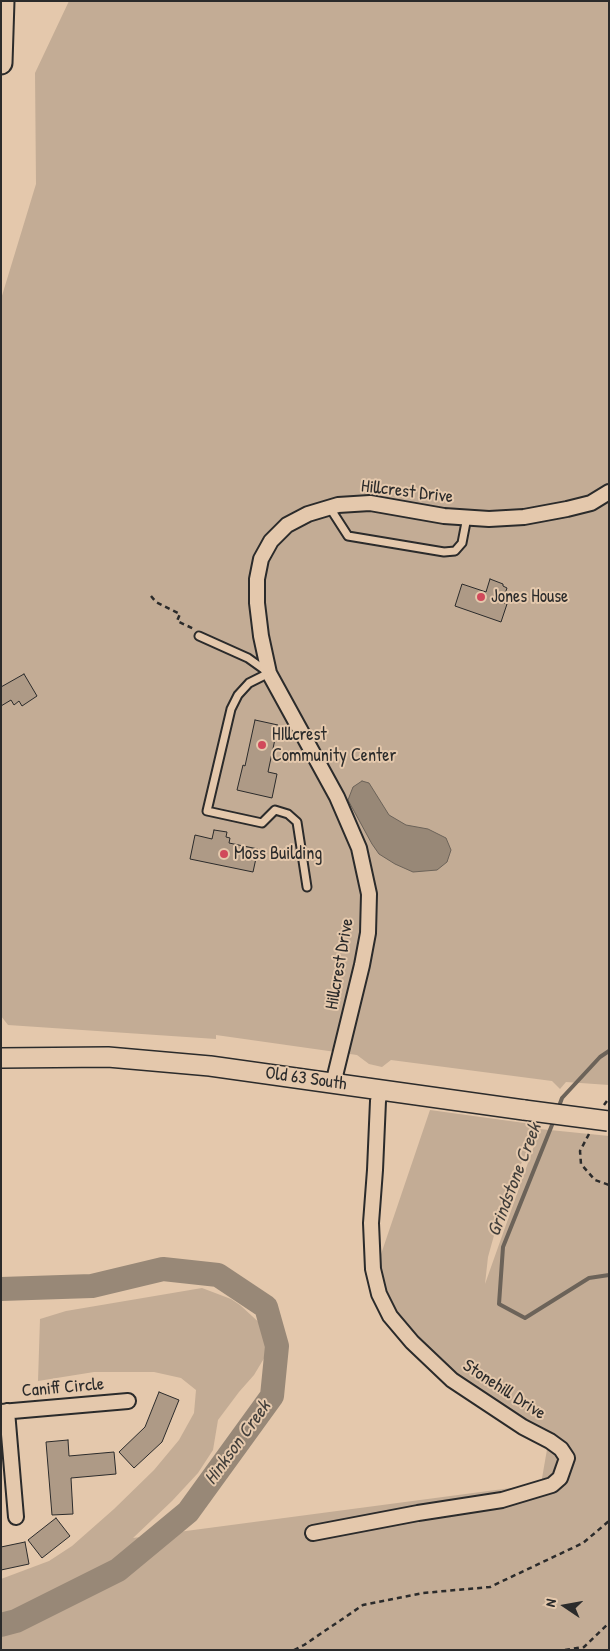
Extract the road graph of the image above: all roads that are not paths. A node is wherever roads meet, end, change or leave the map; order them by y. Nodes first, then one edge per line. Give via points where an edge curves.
1 (3, 1) edge
2 (1, 64) edge
3 (609, 492) edge
4 (330, 508) junction
5 (467, 517) junction
6 (199, 636) road end
7 (269, 673) junction
8 (306, 887) dead end
9 (1, 1058) edge
10 (333, 1084) junction
11 (381, 1090) junction
12 (607, 1117) edge
13 (128, 1401) dead end
14 (4, 1411) edge
15 (16, 1517) dead end
16 (313, 1534) dead end

1 - 2 main road
3 - 5 street, Hillcrest Drive via 591,503 567,509 489,519
4 - 5 street, Hillcrest Drive via 370,503
4 - 5 lane via 348,536 444,552 456,551 462,543
4 - 7 street, Hillcrest Drive via 308,514 287,525 271,540 262,559 257,579 257,603
6 - 7 lane via 248,658
7 - 8 lane via 249,683 231,709 207,811 262,823 275,810 288,814 297,822
7 - 10 street, Hillcrest Drive via 337,797 360,848 369,894 368,933 362,965
9 - 10 main road, Old 63 South via 108,1057 210,1066
10 - 11 main road, Old 63 South
11 - 12 main road, Old 63 South, bridge via 524,1110
11 - 16 street, Stonehill Drive via 371,1223 373,1269 379,1294 390,1316 452,1380 550,1441 567,1458 560,1478 552,1485 502,1500
13 - 14 street, Caniff Circle
14 - 15 street

